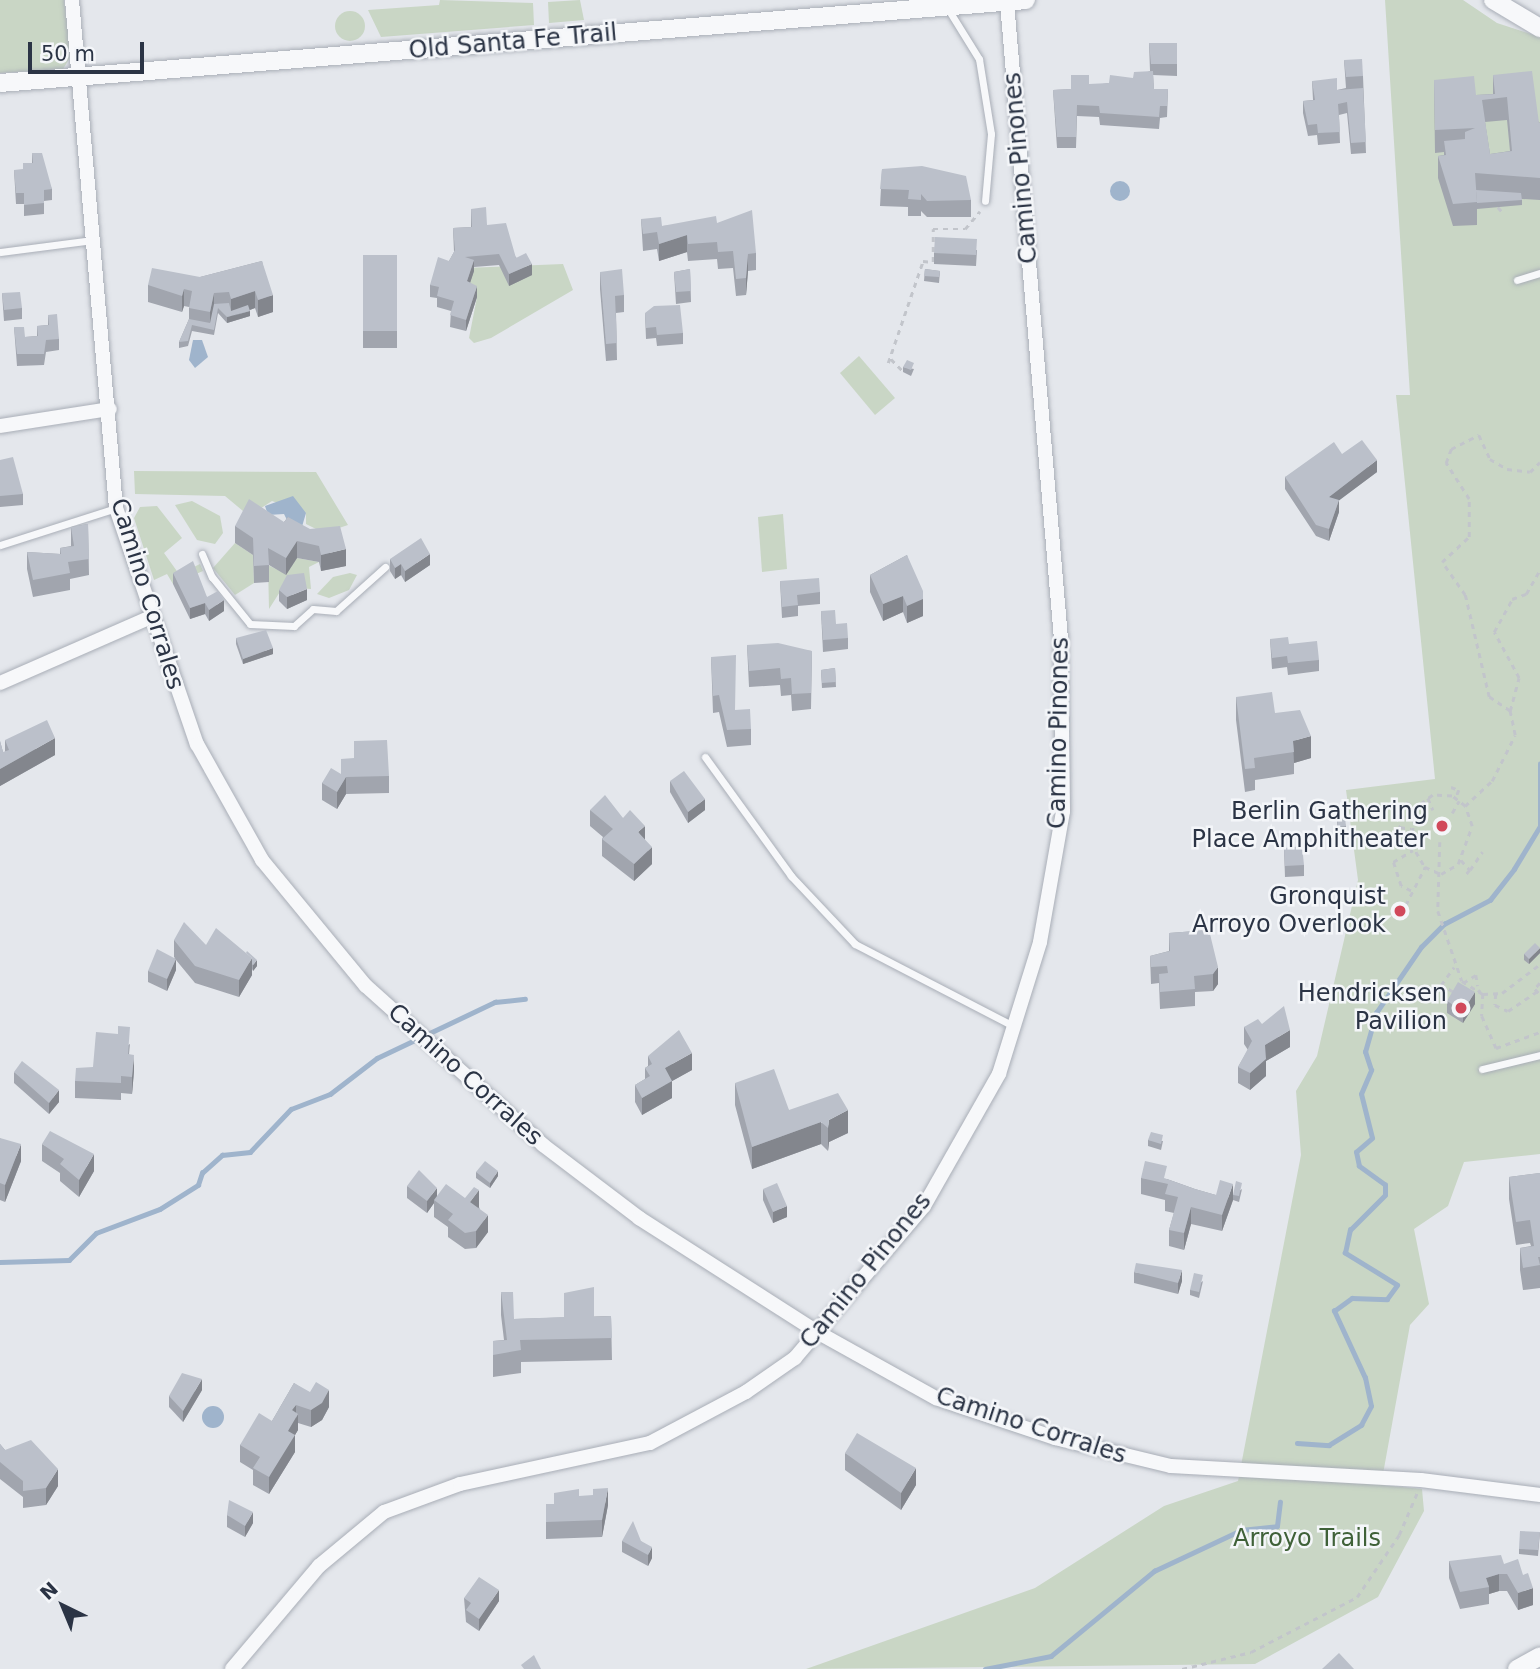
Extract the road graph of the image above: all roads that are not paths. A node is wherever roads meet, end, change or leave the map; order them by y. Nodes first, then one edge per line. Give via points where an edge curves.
1 (72, 0) edge
2 (1027, 0) edge
3 (1493, 0) edge
4 (1007, 2) edge
5 (945, 6) junction
6 (1540, 28) edge
7 (81, 76) junction
8 (0, 83) edge
9 (985, 201) dead end
10 (95, 240) junction
11 (0, 252) edge
12 (1540, 273) edge
13 (1517, 280) dead end
14 (110, 409) junction
15 (0, 426) edge
16 (116, 508) junction
17 (0, 545) edge
18 (202, 554) dead end
19 (385, 567) dead end
20 (149, 618) junction
21 (0, 683) edge
22 (705, 757) dead end
23 (1016, 1027) junction
24 (1540, 1055) edge
25 (1482, 1069) dead end
26 (819, 1333) junction
27 (1540, 1495) edge
28 (1540, 1656) edge
29 (232, 1669) edge
30 (1517, 1669) edge

1 - 7 street, Camino Corrales
2 - 4 street, Old Santa Fe Trail
3 - 6 street
4 - 5 street, Old Santa Fe Trail
4 - 23 street, Camino Pinones via 1062,652 1063,811 1040,942
5 - 7 street, Old Santa Fe Trail
5 - 9 lane via 979,59 991,134
7 - 8 street, Old Santa Fe Trail
7 - 10 street, Camino Corrales
10 - 11 lane
10 - 14 street, Camino Corrales
12 - 13 lane
14 - 15 street
14 - 16 street, Camino Corrales
16 - 17 lane
16 - 20 street, Camino Corrales
18 - 19 lane via 212,577 250,624 294,626 313,609 336,611
20 - 21 street
20 - 26 street, Camino Corrales via 197,744 262,860 366,986 543,1145 639,1218
22 - 23 lane via 792,876 855,944
23 - 26 street, Camino Pinones via 966,1140 924,1206
24 - 25 lane
26 - 27 street, Camino Corrales via 936,1398 1130,1458 1232,1472 1421,1480
26 - 29 street, Camino Pinones via 746,1392 650,1443 460,1484 384,1512 319,1566
28 - 30 street

